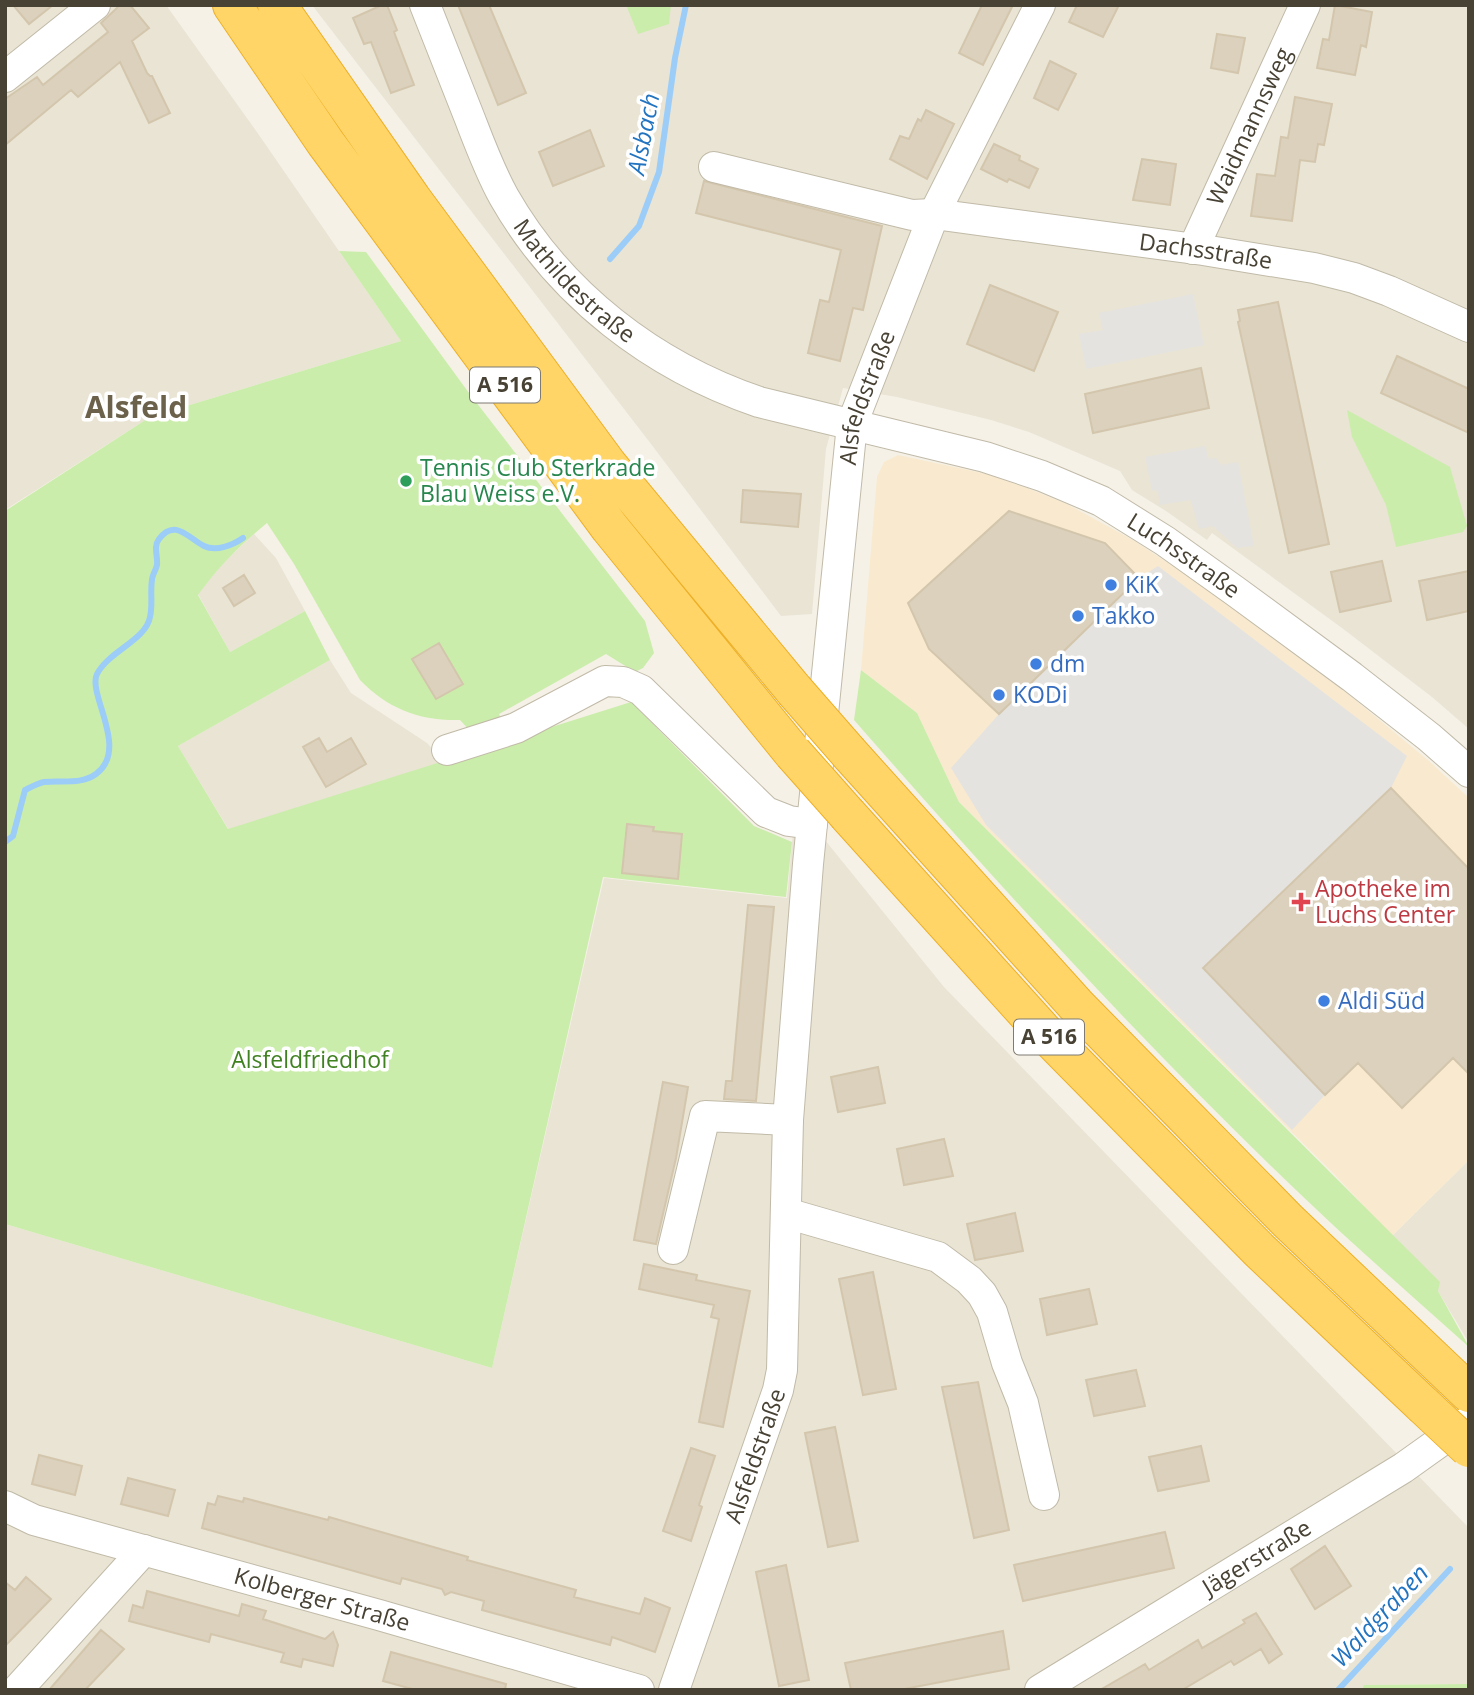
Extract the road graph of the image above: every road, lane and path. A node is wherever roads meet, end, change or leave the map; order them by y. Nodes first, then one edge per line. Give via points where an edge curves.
1 (95, 5) edge
2 (232, 5) edge
3 (277, 5) edge
4 (425, 5) edge
5 (1040, 5) edge
6 (1305, 5) edge
7 (9, 63) edge
8 (714, 167) dead end
9 (934, 214) junction
10 (1193, 249) junction
11 (1469, 327) edge
12 (852, 424) junction
13 (447, 750) dead end
14 (1469, 772) edge
15 (830, 819) junction
16 (788, 1120) junction
17 (786, 1213) junction
18 (673, 1249) dead end
19 (1462, 1386) edge
20 (1469, 1421) edge
21 (1469, 1448) edge
22 (1044, 1495) dead end
23 (5, 1506) edge
24 (144, 1550) junction
25 (17, 1690) edge
26 (639, 1690) edge
27 (674, 1690) edge
28 (1040, 1690) edge

1 - 7 street
2 - 15 highway, A 516, bridge via 325,142 610,527 793,753
3 - 19 highway, A 516, bridge via 412,199 608,465 794,690 1085,1015 1269,1203
4 - 12 street, Mathildestraße via 490,170 532,239 572,286 618,327 690,374 759,402
5 - 9 street, Alsfeldstraße
6 - 10 street, Waidmannsweg
8 - 9 street, Dachsstraße via 912,215
9 - 10 street, Dachsstraße
9 - 12 street, Alsfeldstraße
10 - 11 street, Dachsstraße via 1354,278
12 - 14 street, Luchsstraße via 985,457 1042,476 1121,512 1352,677
12 - 15 street, Alsfeldstraße
13 - 15 street via 516,728 605,681 623,682 641,690 766,811 789,821
15 - 16 street, Alsfeldstraße
15 - 21 highway, A 516, bridge via 1259,1250
16 - 17 street, Alsfeldstraße
16 - 18 street via 705,1116
17 - 22 street via 938,1257 969,1279 992,1312 1023,1403
17 - 27 street, Alsfeldstraße via 784,1345 778,1390
20 - 28 street, Jägerstraße via 1403,1468
23 - 24 street, Kolberger Straße via 34,1520
24 - 25 street
24 - 26 street, Kolberger Straße

